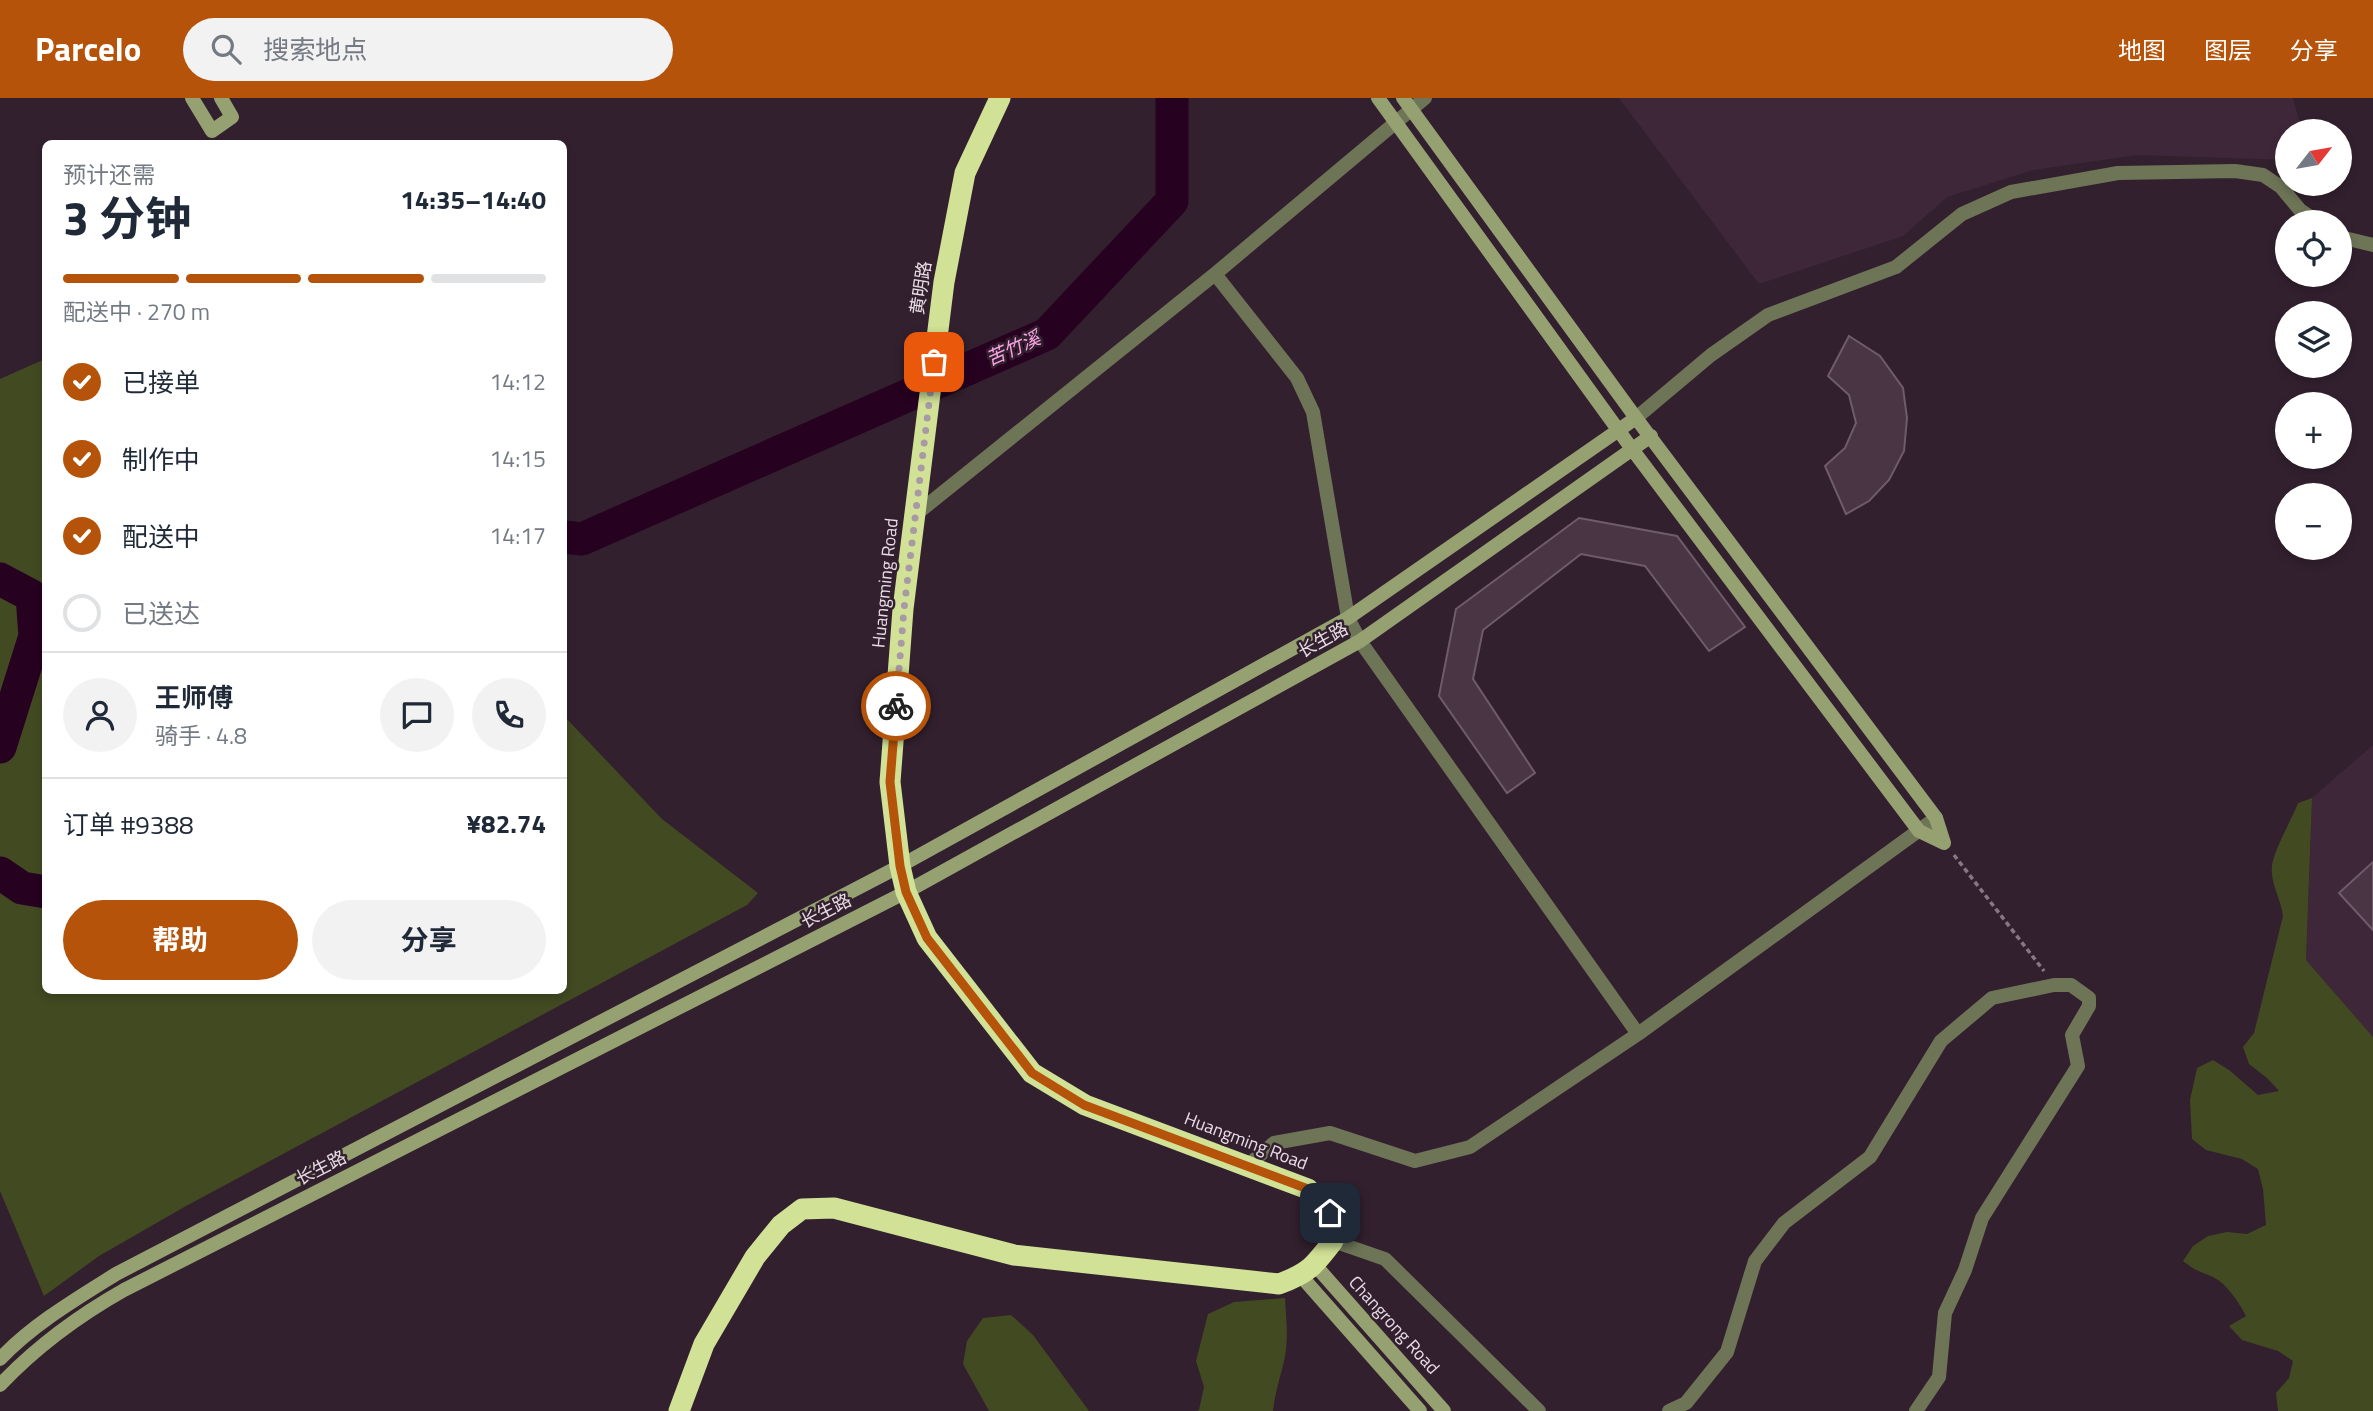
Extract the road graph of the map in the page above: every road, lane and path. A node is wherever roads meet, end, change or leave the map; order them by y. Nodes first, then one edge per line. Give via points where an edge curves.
1 (192, 98) edge
2 (221, 98) edge
3 (1000, 98) edge
4 (1378, 98) edge
5 (1425, 98) edge
6 (1407, 104) edge
7 (1397, 124) junction
8 (2300, 210) edge
9 (2352, 240) edge
10 (2373, 245) edge
11 (1215, 274) junction
12 (1636, 418) junction
13 (1617, 429) junction
14 (1651, 436) junction
15 (1632, 449) junction
16 (917, 493) joint
17 (915, 515) junction
18 (1348, 618) junction
19 (1360, 641) junction
20 (1936, 818) junction
21 (1919, 831) junction
22 (1944, 843) junction
23 (900, 866) junction
24 (906, 892) junction
25 (2054, 985) junction
26 (1638, 1034) junction
27 (1247, 1166) junction
28 (1333, 1241) junction
29 (1308, 1271) junction
30 (0, 1359) edge
31 (0, 1385) edge
32 (679, 1411) edge
33 (1420, 1411) edge
34 (1444, 1411) edge
35 (1539, 1411) edge
36 (1669, 1411) edge
37 (1916, 1411) edge

1 - 2 street via 212,131 232,117
3 - 16 highway, 黄明路 via 965,173 944,282
4 - 7 street
5 - 6 street
6 - 7 street
6 - 12 street
7 - 11 street
7 - 13 street
8 - 12 street via 2272,181 2235,171 2118,173 2011,192 1962,214 1896,267 1768,315 1711,355
9 - 10 street
11 - 17 street
11 - 18 street via 1297,378 1313,412
12 - 13 street, 长生路
12 - 14 street
13 - 15 street
13 - 18 street, 长生路
14 - 15 street, 长生路
14 - 20 street
15 - 19 street, 长生路
15 - 21 street
16 - 17 highway, Huangming Road
17 - 23 highway, Huangming Road via 890,782
18 - 19 street
18 - 23 street, 长生路
19 - 24 street, 长生路
19 - 26 street
20 - 21 street
20 - 22 street
21 - 22 street
21 - 26 street
22 - 25 path
23 - 24 highway, Huangming Road
23 - 30 street, 长生路 via 116,1274 42,1323
24 - 27 highway, Huangming Road via 927,938 1032,1073 1084,1105
24 - 31 street, 长生路 via 124,1290 49,1339
25 - 36 street via 1992,998 1941,1041 1870,1157 1784,1223 1755,1261 1727,1352 1686,1403
25 - 37 street via 2071,985 2089,998 2073,1035 2078,1066 1982,1218 1945,1313 1939,1377
26 - 27 street via 1469,1147 1415,1161 1330,1133 1274,1143
27 - 28 highway, Huangming Road via 1308,1189 1330,1213
28 - 29 highway
28 - 35 street via 1385,1259
29 - 32 highway via 1279,1284 1014,1255 834,1208 802,1209 780,1225 755,1257 704,1344
29 - 33 street
29 - 34 street, Changrong Road

